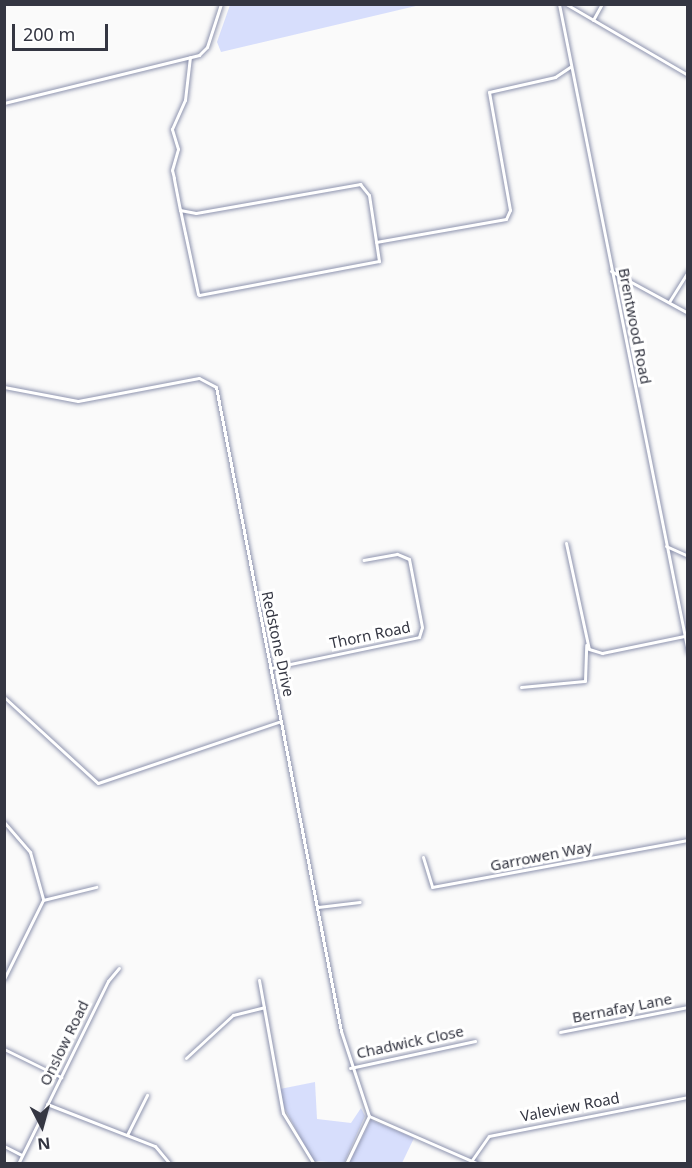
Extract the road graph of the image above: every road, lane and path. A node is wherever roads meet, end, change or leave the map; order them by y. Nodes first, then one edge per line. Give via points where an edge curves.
1 (221, 4) edge
2 (559, 4) edge
3 (566, 4) edge
4 (602, 4) edge
5 (593, 20) junction
6 (190, 57) junction
7 (571, 67) junction
8 (562, 74) junction
9 (572, 75) junction
10 (687, 75) edge
11 (4, 103) edge
12 (180, 210) junction
13 (376, 242) junction
14 (611, 271) junction
15 (687, 271) edge
16 (669, 302) junction
17 (687, 313) edge
18 (4, 387) edge
19 (566, 543) dead end
20 (666, 546) junction
21 (687, 556) edge
22 (364, 560) dead end
23 (684, 636) junction
24 (586, 644) junction
25 (687, 652) edge
26 (271, 668) junction
27 (521, 687) dead end
28 (4, 697) edge
29 (281, 721) junction
30 (4, 822) edge
31 (687, 840) edge
32 (423, 857) dead end
33 (96, 887) dead end
34 (43, 900) junction
35 (360, 902) dead end
36 (318, 907) junction
37 (119, 968) dead end
38 (4, 979) edge
39 (259, 980) dead end
40 (264, 1007) junction
41 (687, 1007) edge
42 (560, 1032) dead end
43 (475, 1041) dead end
44 (4, 1050) edge
45 (186, 1058) dead end
46 (351, 1068) junction
47 (61, 1077) junction
48 (147, 1095) dead end
49 (687, 1097) edge
50 (47, 1104) junction
51 (369, 1116) junction
52 (127, 1135) junction
53 (4, 1146) edge
54 (22, 1155) junction
55 (472, 1160) junction
56 (18, 1164) edge
57 (170, 1164) edge
58 (314, 1164) edge
59 (346, 1164) edge
60 (479, 1164) edge

1 - 6 street via 207,47
2 - 7 street, Brentwood Road
3 - 5 street
4 - 5 street
5 - 10 street
6 - 11 street
6 - 12 street via 185,100 172,129
7 - 8 street
7 - 9 street, Brentwood Road
8 - 9 street
8 - 13 street via 495,87 488,94 510,210 506,219
9 - 14 street, Brentwood Road
12 - 13 street via 196,213 360,184 369,195
12 - 13 street via 200,296 375,266
14 - 16 street
14 - 20 street, Brentwood Road
15 - 16 street
16 - 17 street
18 - 26 street, Redstone Drive via 78,401 199,378 213,383
19 - 24 street
20 - 21 street
20 - 23 street, Brentwood Road
22 - 26 street, Thorn Road via 397,554 409,558 422,627 419,637
23 - 24 street via 602,653
23 - 25 street, Brentwood Road
24 - 27 street via 585,681
26 - 29 street, Redstone Drive
28 - 29 street via 98,783
29 - 36 street, Redstone Drive
30 - 34 street via 30,852
31 - 32 street, Garrowen Way via 432,887
33 - 34 street
34 - 38 street
35 - 36 street
36 - 46 street, Redstone Drive
37 - 47 street, Onslow Road
39 - 40 street
40 - 45 street via 233,1015
40 - 58 street via 284,1113
41 - 42 street, Bernafay Lane
43 - 46 street, Chadwick Close
44 - 47 street
46 - 51 street, Redstone Drive
47 - 50 street, Onslow Road
48 - 52 street
49 - 55 street, Valeview Road via 489,1136 480,1142
50 - 52 street
50 - 54 street, Onslow Road
51 - 55 street
51 - 59 street
52 - 57 street via 155,1146
53 - 54 street
54 - 56 street, Onslow Road
55 - 60 street

